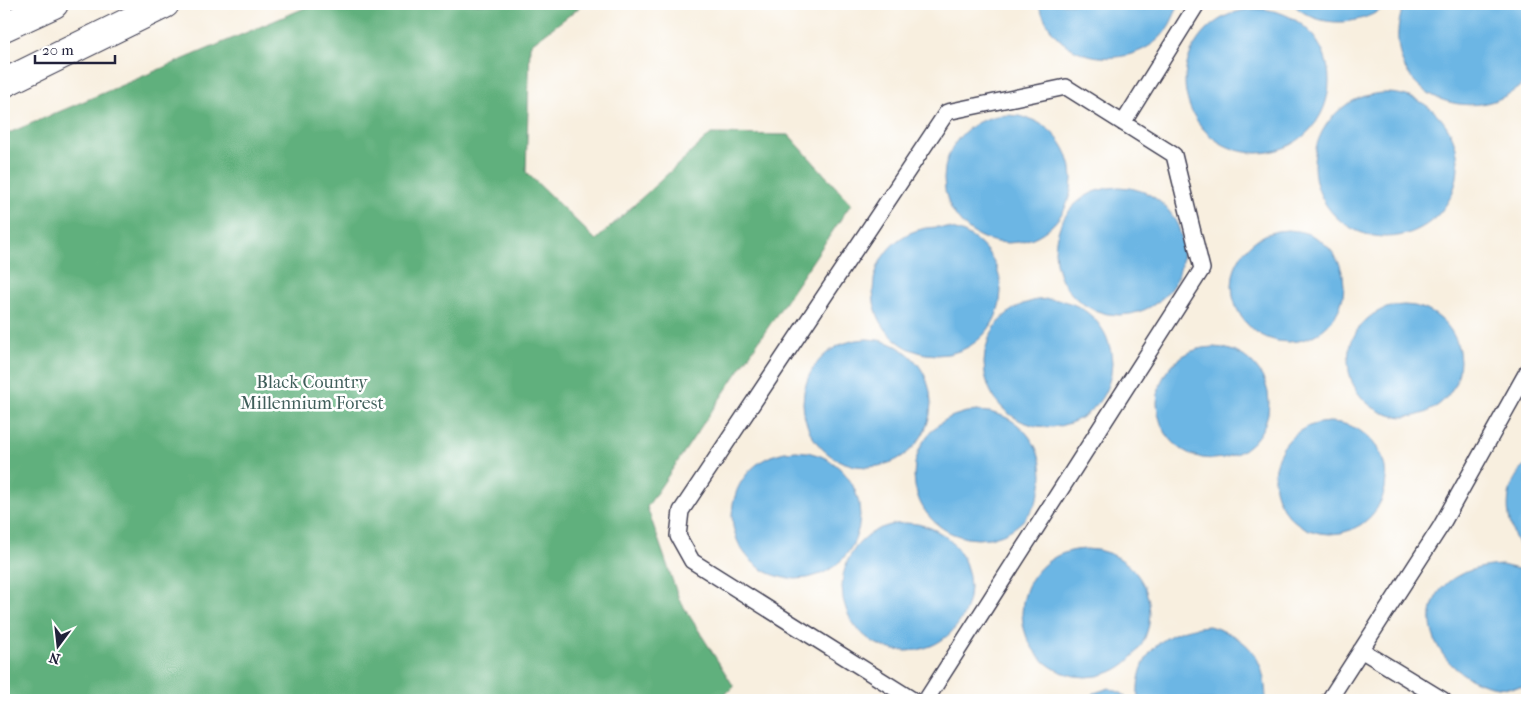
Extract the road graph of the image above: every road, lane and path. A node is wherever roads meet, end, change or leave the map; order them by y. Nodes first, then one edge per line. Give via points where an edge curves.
1 (54, 4) edge
2 (165, 4) edge
3 (1197, 4) edge
4 (4, 27) edge
5 (4, 83) edge
6 (1123, 123) junction
7 (1527, 372) edge
8 (1361, 650) junction
9 (913, 700) edge
10 (926, 700) edge
11 (1329, 700) edge
12 (1443, 700) edge

1 - 4 highway
2 - 5 highway
3 - 6 lane
6 - 9 lane via 1066,87 947,112 681,511 678,536 692,561
6 - 10 lane via 1174,155 1202,269
7 - 8 lane via 1441,526
8 - 11 lane
8 - 12 lane

